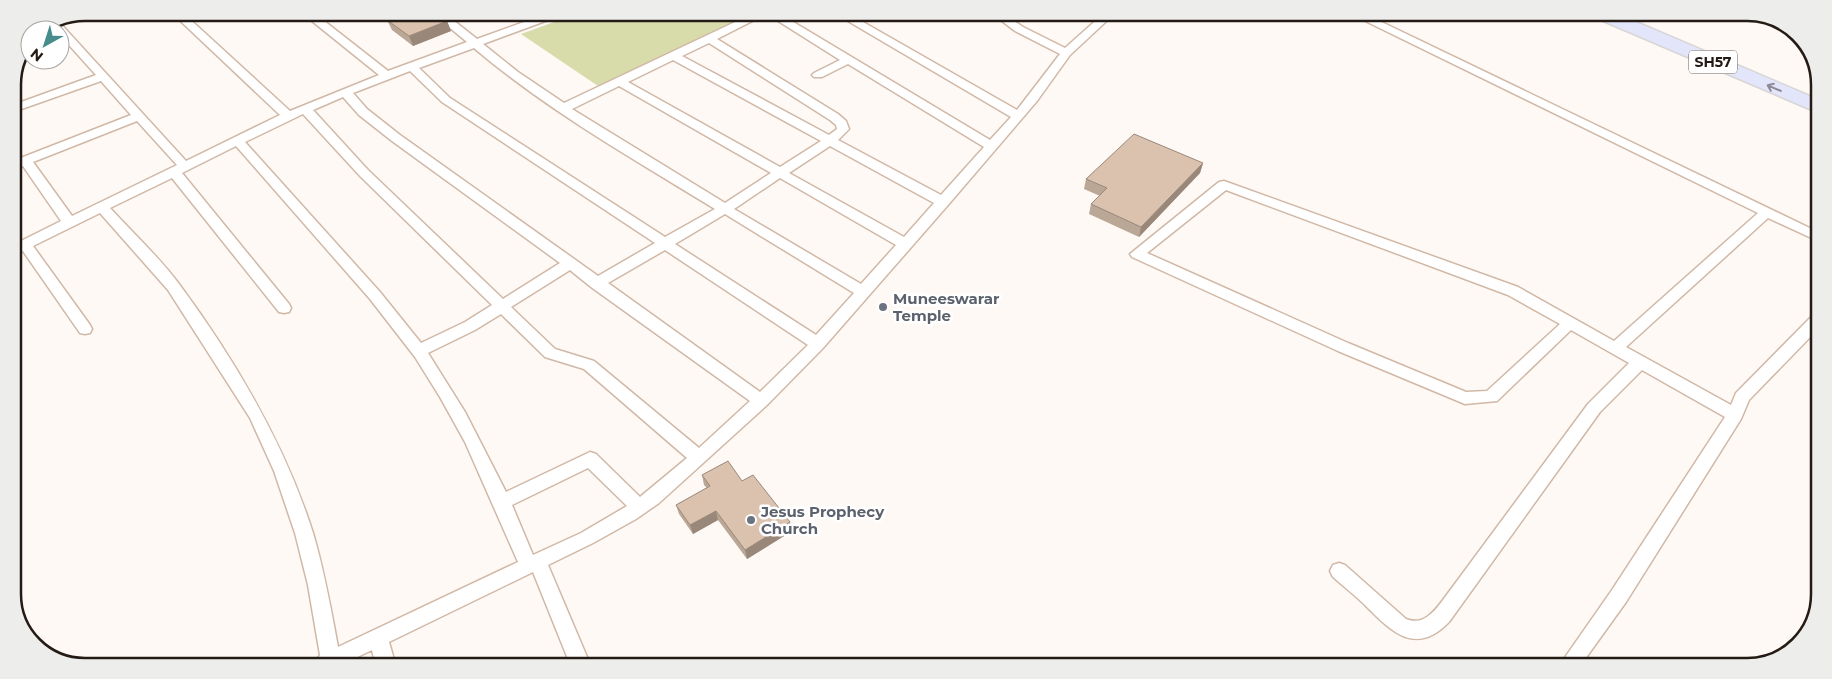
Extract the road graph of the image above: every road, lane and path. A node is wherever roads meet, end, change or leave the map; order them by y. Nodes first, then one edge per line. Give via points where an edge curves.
1 (186, 21) edge
2 (317, 21) edge
3 (449, 21) edge
4 (536, 21) edge
5 (747, 21) edge
6 (784, 21) edge
7 (853, 21) edge
8 (1007, 21) edge
9 (1101, 21) edge
10 (1368, 21) edge
11 (1619, 21) edge
12 (1654, 21) edge
13 (70, 39) edge
14 (710, 39) junction
15 (475, 44) junction
16 (1066, 53) junction
17 (674, 56) junction
18 (848, 60) junction
19 (412, 66) junction
20 (818, 75) dead end
21 (103, 76) junction
22 (387, 76) junction
23 (620, 82) junction
24 (1811, 89) edge
25 (345, 92) junction
26 (1811, 104) edge
27 (21, 106) edge
28 (306, 108) junction
29 (564, 108) junction
30 (138, 116) junction
31 (288, 116) junction
32 (1018, 116) junction
33 (236, 140) junction
34 (829, 141) junction
35 (991, 146) junction
36 (25, 160) junction
37 (21, 162) edge
38 (179, 168) junction
39 (780, 173) junction
40 (942, 202) junction
41 (101, 206) junction
42 (726, 208) junction
43 (1767, 212) junction
44 (69, 222) junction
45 (1811, 234) edge
46 (665, 244) junction
47 (905, 244) junction
48 (21, 246) edge
49 (21, 249) edge
50 (569, 264) junction
51 (596, 284) junction
52 (863, 292) junction
53 (502, 306) junction
54 (284, 308) dead end
55 (1569, 324) junction
56 (1811, 326) edge
57 (85, 329) dead end
58 (818, 344) junction
59 (1616, 348) junction
60 (419, 351) junction
61 (1639, 363) junction
62 (761, 401) junction
63 (1735, 415) junction
64 (700, 458) junction
65 (503, 501) junction
66 (639, 507) junction
67 (534, 564) junction
68 (1339, 571) dead end
69 (378, 638) junction
70 (327, 658) edge
71 (336, 658) edge
72 (384, 658) edge
73 (577, 658) edge
74 (1576, 658) edge

1 - 31 street
2 - 22 street
3 - 15 street
4 - 15 street
5 - 14 street
6 - 18 street
7 - 32 street
8 - 16 street
9 - 16 street
10 - 43 street
26 -> 11 main road, SH57
12 - 24 main road, SH57
13 - 21 street
14 - 17 street
14 - 34 street via 839,121 843,129
15 - 19 street
15 - 29 street via 500,66
16 - 32 street
17 - 23 street
17 - 34 street
18 - 20 street
18 - 35 street
19 - 22 street
19 - 46 street via 446,100
21 - 27 street
21 - 30 street
22 - 25 street
23 - 29 street
23 - 39 street
25 - 28 street
25 - 50 street via 378,125
28 - 31 street
28 - 53 street via 364,173
29 - 42 street
30 - 36 street
30 - 38 street
31 - 33 street
32 - 35 street
33 - 38 street
33 - 60 street via 356,274
34 - 39 street
34 - 40 street
35 - 40 street
36 - 37 street
36 - 44 street
38 - 41 street
38 - 54 street
39 - 42 street
39 - 47 street
40 - 47 street
41 - 44 street
41 - 70 street via 172,286 257,416 282,471 304,533 317,585
42 - 46 street
42 - 52 street
43 - 45 street
43 - 59 street
44 - 48 street
46 - 51 street
46 - 58 street
47 - 52 street
49 - 57 street
50 - 51 street
50 - 53 street
51 - 62 street
52 - 58 street
53 - 60 street
53 - 64 street via 550,353 589,365
55 - 55 street via 1513,291 1224,185 1137,254 1465,398 1492,397
55 - 59 street
56 - 63 street via 1742,397
58 - 62 street
59 - 61 street
60 - 65 street via 462,418
61 - 63 street
61 - 68 street via 1594,408 1457,596 1433,624 1421,630 1408,630 1384,614
62 - 64 street
63 - 74 street
64 - 66 street
65 - 66 street via 590,459
65 - 67 street
66 - 67 street via 612,525
67 - 69 street
67 - 73 street
69 - 71 street
69 - 72 street

